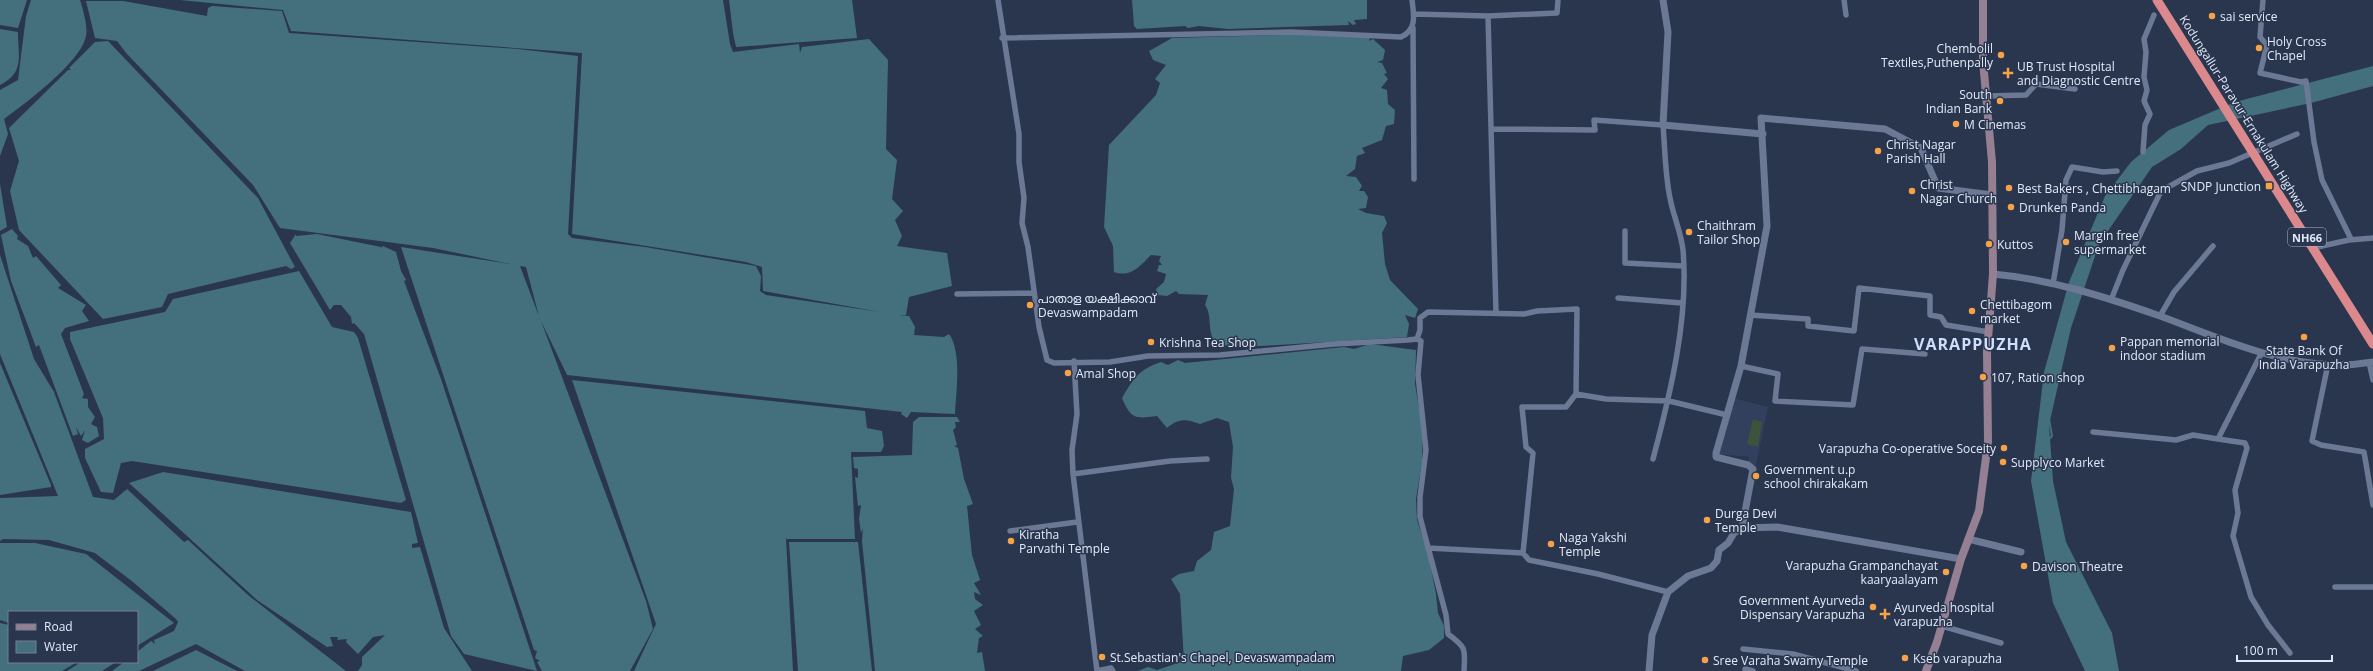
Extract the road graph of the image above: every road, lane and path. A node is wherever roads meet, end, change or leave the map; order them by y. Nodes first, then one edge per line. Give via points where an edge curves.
1 (998, 0) edge
2 (1412, 0) edge
3 (1558, 0) edge
4 (1663, 0) edge
5 (1844, 0) edge
6 (1983, 0) edge
7 (2157, 0) edge
8 (2263, 0) edge
9 (1414, 14) junction
10 (1846, 15) dead end
11 (2154, 15) dead end
12 (1488, 16) junction
13 (1413, 28) junction
14 (1002, 38) junction
15 (2075, 90) dead end
16 (1986, 96) junction
17 (1663, 125) junction
18 (1492, 129) junction
19 (1763, 134) junction
20 (2297, 134) dead end
21 (2143, 152) dead end
22 (2254, 153) junction
23 (2117, 172) dead end
24 (1414, 179) dead end
25 (1992, 195) junction
26 (1625, 231) dead end
27 (2373, 238) edge
28 (2351, 239) junction
29 (2213, 246) dead end
30 (2313, 248) junction
31 (1683, 266) junction
32 (1993, 274) junction
33 (2053, 284) junction
34 (1033, 293) junction
35 (957, 294) dead end
36 (1618, 298) dead end
37 (2111, 300) junction
38 (1682, 303) junction
39 (1496, 313) junction
40 (1750, 315) junction
41 (2160, 316) junction
42 (1989, 332) junction
43 (1417, 339) junction
44 (2373, 344) edge
45 (1925, 354) dead end
46 (2261, 354) junction
47 (1074, 361) junction
48 (2371, 362) edge
49 (2328, 364) junction
50 (1741, 366) junction
51 (2373, 380) edge
52 (1576, 394) junction
53 (1669, 401) junction
54 (1727, 416) junction
55 (2093, 432) dead end
56 (2218, 439) junction
57 (1206, 459) dead end
58 (1654, 459) dead end
59 (1073, 474) junction
60 (2373, 505) edge
61 (1077, 522) junction
62 (1742, 528) junction
63 (1010, 531) dead end
64 (1968, 539) junction
65 (1428, 548) junction
66 (2021, 552) dead end
67 (1523, 553) junction
68 (1961, 559) junction
69 (2335, 587) dead end
70 (2373, 588) edge
71 (1668, 592) junction
72 (1942, 626) junction
73 (2001, 643) dead end
74 (1743, 649) dead end
75 (2290, 653) dead end
76 (1746, 669) dead end
77 (1112, 670) edge
78 (1093, 671) edge
79 (1097, 671) edge
80 (1464, 671) edge
81 (1649, 671) edge
82 (1753, 671) edge
83 (1856, 671) edge
84 (1926, 671) edge

1 - 14 street
2 - 9 street
3 - 12 street via 1557,13
4 - 17 street via 1668,32
5 - 10 street
6 - 16 main road
7 - 22 highway, Kodungallur-Paravur-Ernakulam Highway / NH66
8 - 28 street via 2260,37 2267,45 2260,73 2301,82 2306,80 2322,180
9 - 12 street
9 - 13 street
11 - 21 street via 2144,39 2144,77 2147,90 2144,101 2150,114
12 - 18 street
13 - 14 street via 1401,37 1291,32
13 - 24 street
14 - 34 street via 1019,134 1019,162 1024,198 1022,223 1028,247
15 - 16 street via 2036,84 2026,95
16 - 25 main road
17 - 18 street via 1594,120 1595,130
17 - 19 street
17 - 31 street via 1670,198 1677,221
18 - 39 street
19 - 25 street via 1761,118 1885,129 1920,148 1938,188
19 - 40 street via 1763,184 1767,226
20 - 22 street
22 - 30 highway, Kodungallur-Paravur-Ernakulam Highway / NH66
22 - 37 street via 2229,163 2196,171 2161,191 2128,258
23 - 33 street via 2072,167 2066,180 2062,230
25 - 32 main road
26 - 31 street via 1625,264
27 - 28 street
28 - 30 street
29 - 41 street via 2174,292
30 - 44 highway, Kodungallur-Paravur-Ernakulam Highway / NH66
31 - 38 street
32 - 33 street via 2025,276
32 - 42 main road
33 - 37 street
34 - 35 street
34 - 47 street via 1047,360 1054,363
36 - 38 street
37 - 41 street
38 - 53 street
39 - 43 street via 1428,312 1420,318
39 - 52 street via 1524,314 1537,311 1577,310
40 - 42 street via 1808,319 1808,326 1854,330 1859,288 1930,296 1930,315 1941,317 1946,325
40 - 50 street
41 - 46 street
42 - 64 main road via 1988,442 1979,511
43 - 47 street via 1220,355 1148,356 1110,362
43 - 65 street via 1421,341 1418,382 1426,450 1420,517
45 - 50 street via 1862,349 1853,405 1774,401 1778,374
46 - 49 street
46 - 56 street
47 - 59 street via 1077,414 1072,450
48 - 49 street
48 - 51 street
49 - 60 street via 2312,441 2321,445 2364,452
50 - 54 street
52 - 53 street via 1606,399
52 - 67 street via 1566,407 1522,407 1526,447 1533,453
53 - 54 street
53 - 58 street
54 - 62 street via 1716,457 1748,465 1753,469
55 - 56 street via 2176,440 2193,435
56 - 75 street via 2245,443 2248,448 2235,490 2238,513 2233,536 2251,597 2268,625
57 - 59 street via 1170,461
59 - 61 street
61 - 63 street
61 - 79 street
62 - 68 street via 1782,527
62 - 71 street via 1718,550 1716,561 1711,568 1688,576
64 - 66 street
64 - 68 main road
65 - 67 street
65 - 80 street via 1446,615 1448,634 1463,645 1466,655
67 - 71 street via 1529,560
68 - 72 main road
69 - 70 street
71 - 81 street via 1652,635
72 - 73 street
72 - 84 main road
74 - 83 street via 1793,654
76 - 82 street
77 - 79 street
78 - 79 street

